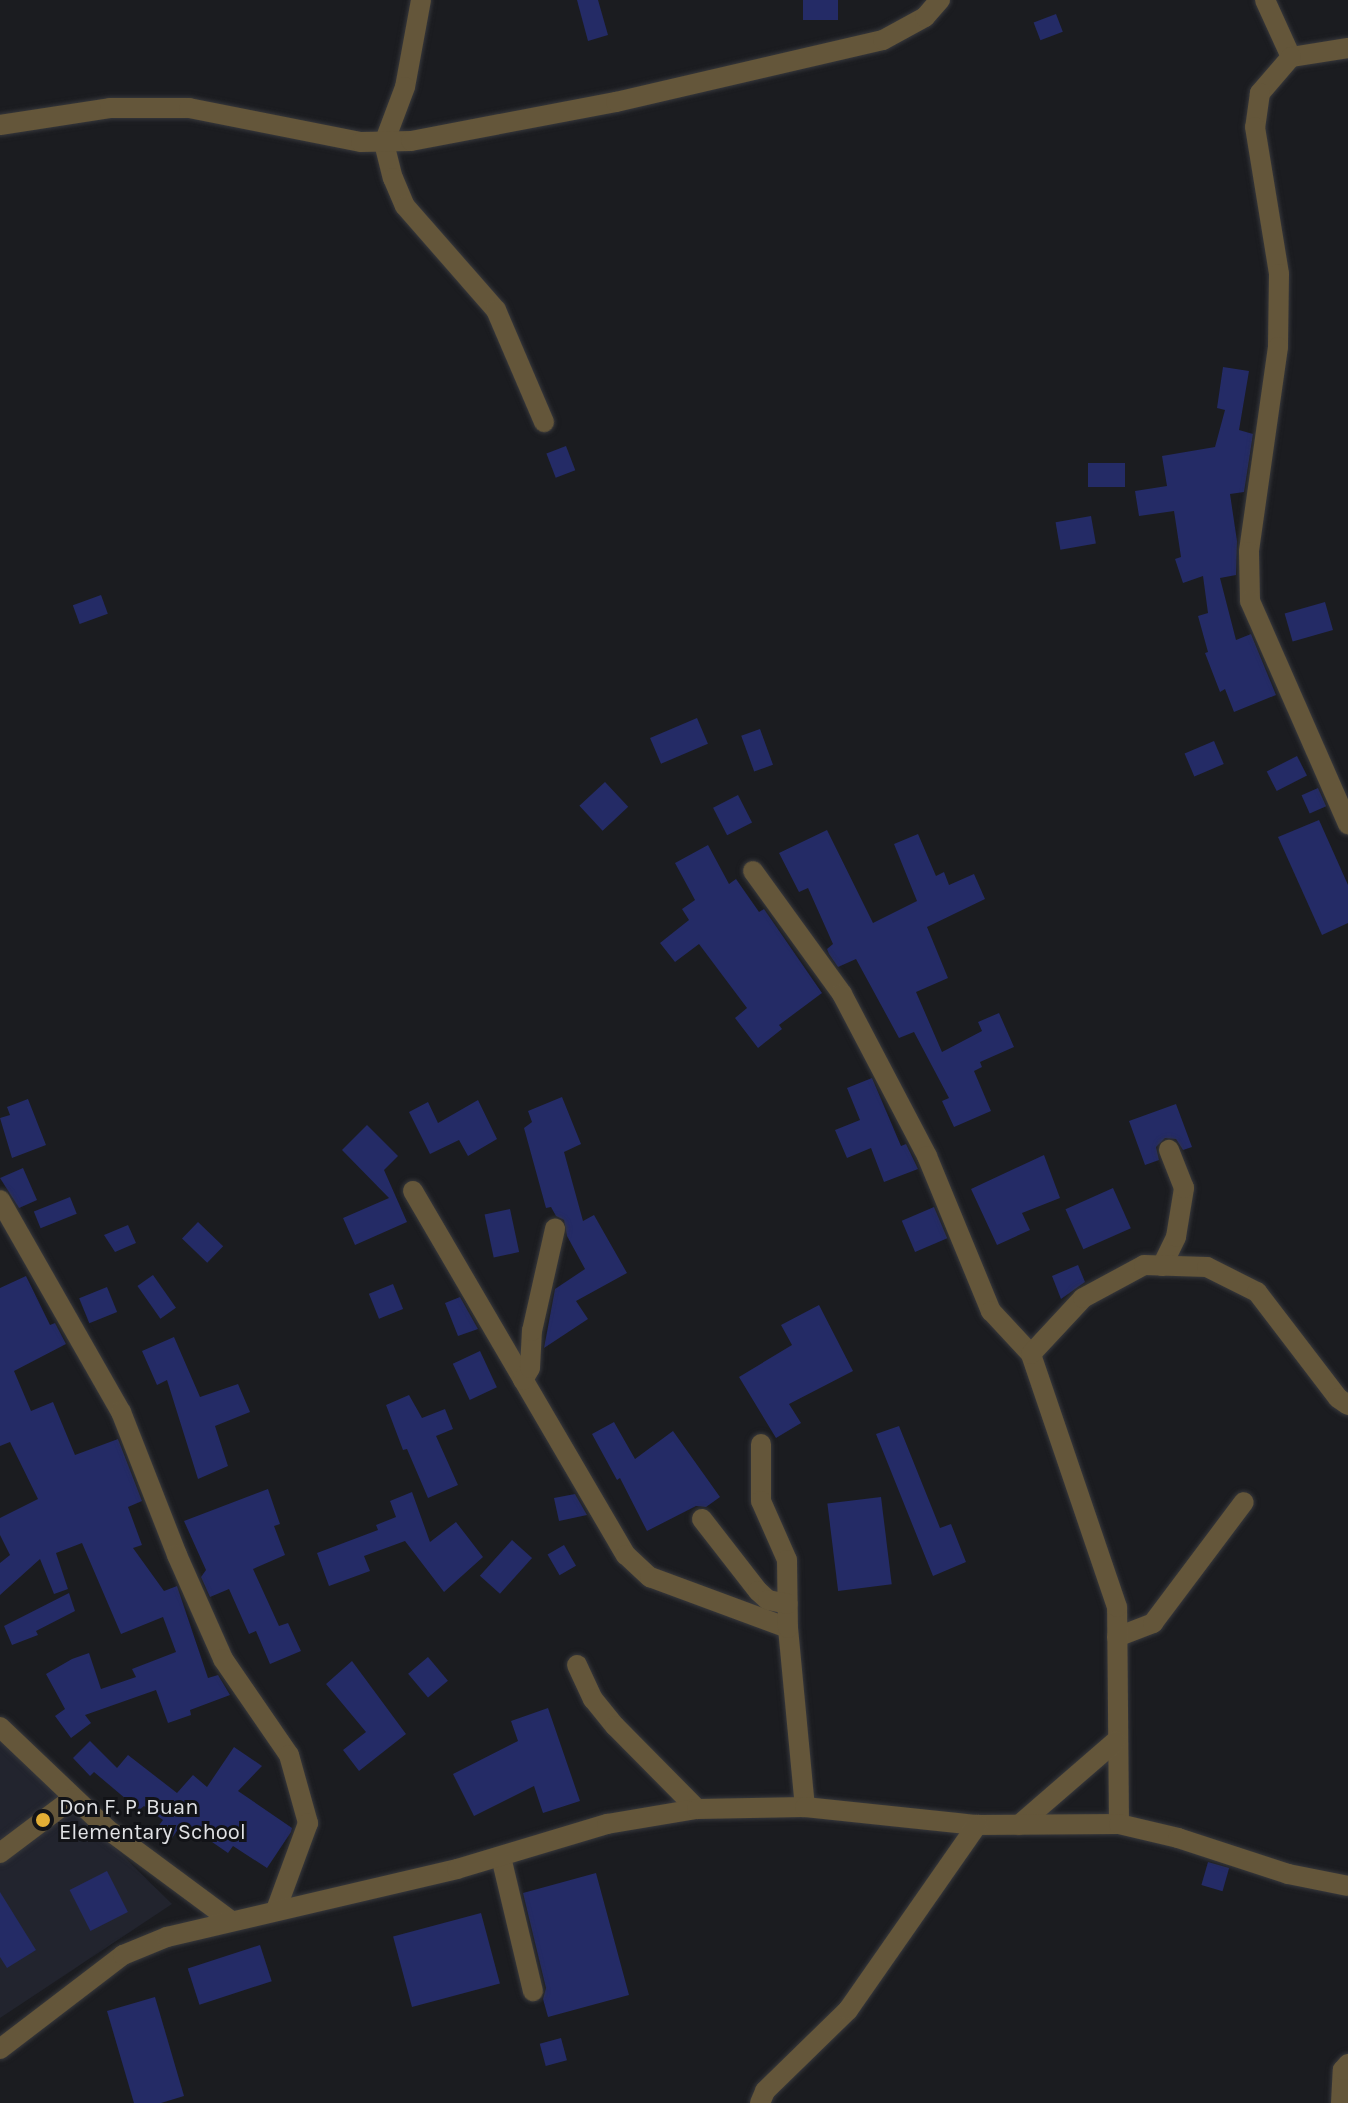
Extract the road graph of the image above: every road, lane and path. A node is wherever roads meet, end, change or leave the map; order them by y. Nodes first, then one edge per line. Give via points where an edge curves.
1 (421, 0) edge
2 (940, 0) edge
3 (1265, 0) edge
4 (1348, 48) edge
5 (1291, 57) junction
6 (0, 125) edge
7 (384, 143) junction
8 (544, 422) dead end
9 (1348, 824) edge
10 (753, 871) dead end
11 (1169, 1150) dead end
12 (413, 1191) dead end
13 (0, 1200) edge
14 (555, 1229) dead end
15 (1162, 1266) junction
16 (1031, 1354) junction
17 (523, 1380) junction
18 (1348, 1405) edge
19 (761, 1444) dead end
20 (1244, 1502) dead end
21 (702, 1519) dead end
22 (788, 1604) junction
23 (788, 1628) junction
24 (1117, 1637) junction
25 (577, 1665) dead end
26 (0, 1727) edge
27 (1116, 1741) junction
28 (73, 1798) junction
29 (805, 1807) junction
30 (697, 1809) junction
31 (1119, 1824) junction
32 (977, 1825) junction
33 (1019, 1825) junction
34 (0, 1853) edge
35 (501, 1857) junction
36 (1348, 1886) edge
37 (276, 1910) junction
38 (230, 1920) junction
39 (533, 1991) dead end
40 (0, 2049) edge
41 (1348, 2064) edge
42 (760, 2103) edge
43 (1341, 2103) edge

1 - 7 street via 405,87
2 - 7 street via 925,17 883,40 616,102
3 - 5 street
4 - 5 street
5 - 9 street via 1260,93 1255,127 1279,274 1278,347 1249,552 1250,601
6 - 7 street via 110,108 189,108
7 - 8 street via 405,206 496,310
10 - 16 street via 842,994 927,1156 991,1311
11 - 15 street via 1184,1188 1176,1237
12 - 17 street
13 - 37 street via 121,1412 223,1659 289,1755 308,1823
14 - 17 street via 532,1331 530,1368
15 - 16 street via 1144,1265 1083,1298
15 - 18 street via 1207,1267 1257,1292
16 - 24 street via 1117,1607
17 - 23 street via 626,1555 650,1577
19 - 22 street via 761,1501 787,1560
20 - 24 street via 1153,1623
21 - 22 street via 758,1591 768,1600
22 - 23 street
23 - 29 street
24 - 27 street
25 - 30 street via 593,1699 615,1726
26 - 28 street
27 - 31 street
27 - 33 street
28 - 34 street
28 - 38 street
29 - 30 street
29 - 32 street
30 - 35 street via 607,1824
31 - 33 street
31 - 36 street via 1288,1874
32 - 33 street
32 - 42 street via 848,2010 765,2091
35 - 37 street
35 - 39 street
37 - 38 street
38 - 40 street via 123,1955
41 - 43 street

